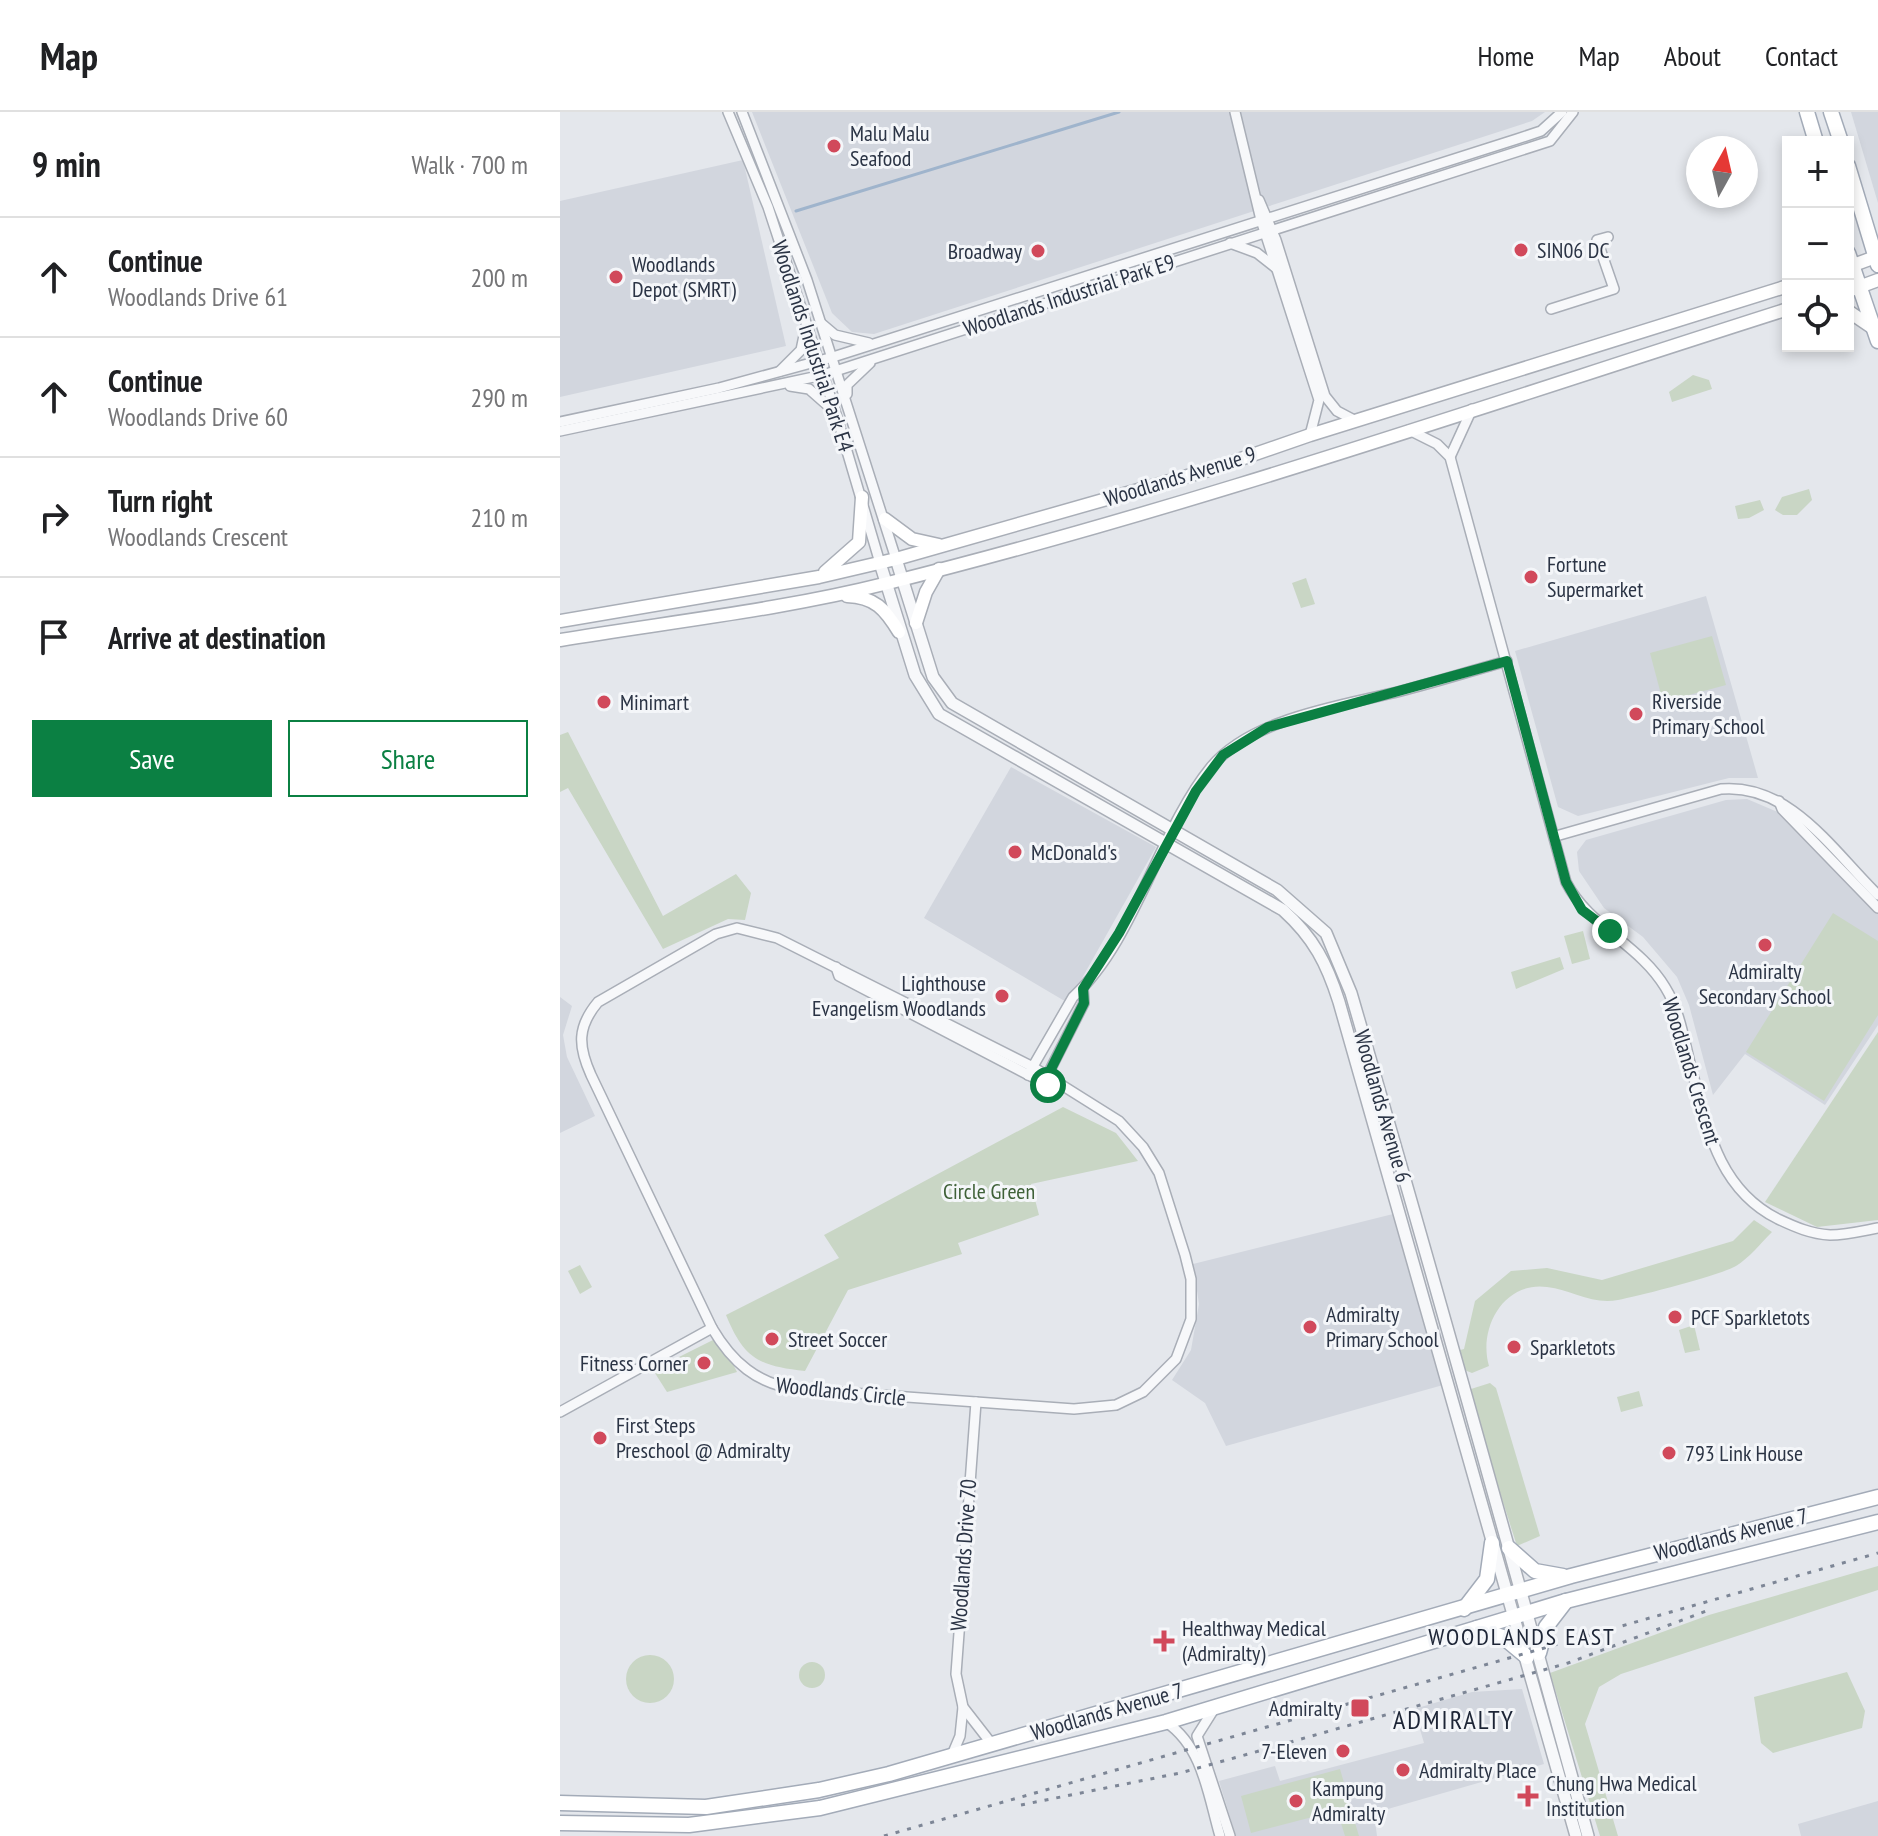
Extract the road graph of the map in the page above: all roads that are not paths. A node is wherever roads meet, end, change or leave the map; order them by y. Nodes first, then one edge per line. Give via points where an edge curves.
1 (728, 112) edge
2 (742, 112) edge
3 (1235, 112) edge
4 (1573, 112) edge
5 (1807, 112) edge
6 (1831, 112) edge
7 (1562, 119) edge
8 (1814, 136) edge
9 (1839, 136) edge
10 (1854, 186) edge
11 (1862, 212) junction
12 (1267, 224) junction
13 (1878, 229) edge
14 (1608, 237) dead end
15 (1229, 242) junction
16 (1877, 260) edge
17 (1854, 262) edge
18 (1276, 268) junction
19 (1878, 280) edge
20 (1782, 288) edge
21 (1854, 289) edge
22 (1854, 291) edge
23 (1551, 309) dead end
24 (1782, 311) edge
25 (1854, 316) edge
26 (805, 320) junction
27 (822, 324) junction
28 (1876, 335) edge
29 (872, 344) junction
30 (886, 353) junction
31 (833, 357) junction
32 (818, 361) junction
33 (837, 370) junction
34 (778, 373) junction
35 (823, 375) junction
36 (786, 385) junction
37 (847, 400) junction
38 (679, 402) junction
39 (1472, 409) junction
40 (836, 414) junction
41 (1356, 421) junction
42 (560, 422) edge
43 (1409, 430) junction
44 (560, 431) edge
45 (1310, 435) junction
46 (1450, 457) junction
47 (862, 497) junction
48 (885, 519) junction
49 (943, 546) junction
50 (896, 559) junction
51 (880, 563) junction
52 (939, 569) junction
53 (819, 577) junction
54 (902, 579) junction
55 (886, 584) junction
56 (826, 595) junction
57 (560, 621) edge
58 (916, 623) junction
59 (899, 632) junction
60 (560, 640) edge
61 (1507, 661) junction
62 (1779, 801) junction
63 (1175, 830) junction
64 (1556, 836) junction
65 (1166, 846) junction
66 (1878, 895) edge
67 (1878, 908) edge
68 (1083, 989) junction
69 (1030, 1071) junction
70 (1046, 1079) junction
71 (1878, 1228) edge
72 (712, 1328) junction
73 (976, 1402) junction
74 (560, 1412) edge
75 (1878, 1497) edge
76 (1878, 1522) edge
77 (1492, 1543) junction
78 (1509, 1548) junction
79 (1571, 1576) junction
80 (1523, 1592) junction
81 (1508, 1597) junction
82 (1566, 1601) junction
83 (1463, 1609) junction
84 (1522, 1614) junction
85 (1476, 1628) junction
86 (1533, 1655) junction
87 (963, 1707) junction
88 (1214, 1709) junction
89 (1166, 1722) junction
90 (991, 1743) junction
91 (952, 1755) junction
92 (889, 1774) junction
93 (560, 1791) edge
94 (894, 1791) junction
95 (560, 1803) edge
96 (584, 1805) junction
97 (560, 1823) edge
98 (582, 1825) junction
99 (560, 1830) edge
100 (1220, 1836) edge
101 (1230, 1836) edge
102 (1576, 1836) edge
103 (1588, 1836) edge

1 - 26 street, Woodlands Industrial Park E4 via 768,207
2 - 27 street, Woodlands Industrial Park E4
3 - 12 street
4 - 7 street
5 - 8 main road
6 - 9 main road
7 - 12 street, Woodlands Industrial Park E9 via 1550,141
10 - 11 main road
11 - 13 main road
11 - 16 main road
12 - 15 street, Woodlands Industrial Park E9
12 - 18 street
12 - 29 street, Woodlands Industrial Park E9
12 - 41 street via 1325,396 1337,411
14 - 23 street via 1597,240 1614,289
15 - 18 street
15 - 30 street, Woodlands Industrial Park E9
16 - 17 main road
18 - 45 street via 1319,400
19 - 21 main road
20 - 41 main road, Woodlands Avenue 9
22 - 28 main road
24 - 39 main road, Woodlands Avenue 9
25 - 28 main road
26 - 32 street, Woodlands Industrial Park E4
26 - 34 street via 801,350
27 - 29 street via 835,335
27 - 31 street, Woodlands Industrial Park E4
29 - 31 street, Woodlands Industrial Park E9
30 - 33 street, Woodlands Industrial Park E9
30 - 37 street via 858,371 847,385
31 - 32 street, Woodlands Industrial Park E9
31 - 33 street, Woodlands Industrial Park E4
32 - 34 street, Woodlands Industrial Park E9
32 - 35 street, Woodlands Industrial Park E4
33 - 35 street, Woodlands Industrial Park E9
33 - 37 street, Woodlands Industrial Park E4
34 - 38 street, Woodlands Industrial Park E9
35 - 36 street, Woodlands Industrial Park E9
35 - 40 street, Woodlands Industrial Park E4
36 - 38 street, Woodlands Industrial Park E9
36 - 40 street via 809,389
37 - 48 street, Woodlands Industrial Park E4
38 - 42 street, Woodlands Industrial Park E9
38 - 44 street, Woodlands Industrial Park E9
39 - 43 main road, Woodlands Avenue 9
39 - 46 street
40 - 47 street, Woodlands Industrial Park E4
41 - 45 main road, Woodlands Avenue 9
43 - 46 street
43 - 52 main road, Woodlands Avenue 9 via 1229,491
45 - 49 main road, Woodlands Avenue 9 via 1212,469
46 - 61 street, Woodlands Crescent
47 - 51 street, Woodlands Industrial Park E4
47 - 53 main road via 859,542
48 - 49 main road via 912,539
48 - 50 street, Woodlands Industrial Park E4
49 - 50 main road, Woodlands Avenue 9
50 - 51 main road, Woodlands Avenue 9
50 - 54 street, Woodlands Industrial Park E4
51 - 53 main road, Woodlands Avenue 9
51 - 55 street, Woodlands Industrial Park E4
52 - 54 main road, Woodlands Avenue 9
52 - 58 main road
53 - 57 main road, Woodlands Avenue 9
54 - 55 main road, Woodlands Avenue 9
54 - 58 street, Woodlands Avenue 6
55 - 56 main road, Woodlands Avenue 9
55 - 59 street, Woodlands Avenue 6
56 - 59 main road via 871,599
56 - 60 main road, Woodlands Avenue 9
58 - 63 street, Woodlands Avenue 6 via 933,677 952,703
59 - 65 street, Woodlands Avenue 6 via 915,675 939,714
61 - 63 street via 1268,727 1210,769
61 - 64 street, Woodlands Crescent
62 - 64 street via 1748,789 1721,789
62 - 66 street via 1788,804
62 - 67 street
63 - 65 street
63 - 78 street, Woodlands Avenue 6 via 1293,902 1326,933 1337,955
64 - 71 street, Woodlands Crescent via 1566,882 1582,910 1648,962 1676,1007 1720,1160 1739,1192 1755,1207 1815,1233
65 - 68 street
65 - 77 street, Woodlands Avenue 6 via 1283,910 1322,954
68 - 69 street via 1073,997
68 - 70 street via 1084,1003
69 - 70 street, Woodlands Circle
69 - 72 street, Woodlands Circle via 777,938 737,928 716,934 598,1002 581,1029 587,1067
70 - 73 street, Woodlands Circle via 1119,1121 1159,1173 1191,1279 1191,1319 1176,1359 1143,1392 1116,1405 1074,1409
72 - 73 street, Woodlands Circle via 741,1365 767,1384
72 - 74 street
73 - 87 street, Woodlands Drive 70 via 957,1639 957,1686
75 - 79 main road, Woodlands Avenue 7
76 - 82 main road, Woodlands Avenue 7
77 - 81 street, Woodlands Avenue 6
77 - 83 main road via 1487,1579
78 - 79 main road via 1535,1571
78 - 80 street, Woodlands Avenue 6
79 - 80 main road, Woodlands Avenue 7
80 - 81 main road, Woodlands Avenue 7
80 - 84 street, Woodlands Avenue 6
81 - 83 main road, Woodlands Avenue 7
81 - 84 street, Woodlands Avenue 6
82 - 84 main road, Woodlands Avenue 7
82 - 86 main road
83 - 90 main road, Woodlands Avenue 7
84 - 85 main road, Woodlands Avenue 7
84 - 86 street, Woodlands Avenue 6
85 - 86 main road
85 - 88 main road, Woodlands Avenue 7
86 - 102 street, Woodlands Avenue 6
86 - 103 street, Woodlands Avenue 6
87 - 90 street, Woodlands Drive 70
87 - 91 street, Woodlands Drive 70
88 - 89 main road, Woodlands Avenue 7
88 - 101 street via 1197,1736
89 - 94 main road, Woodlands Avenue 7
89 - 100 street via 1193,1748
90 - 91 main road, Woodlands Avenue 7
91 - 92 main road, Woodlands Avenue 7
92 - 94 main road
92 - 96 main road, Woodlands Avenue 7 via 706,1807
93 - 96 main road
94 - 98 main road, Woodlands Avenue 7 via 760,1818 689,1825
95 - 96 main road, Woodlands Avenue 7
97 - 98 main road, Woodlands Avenue 7
98 - 99 main road

